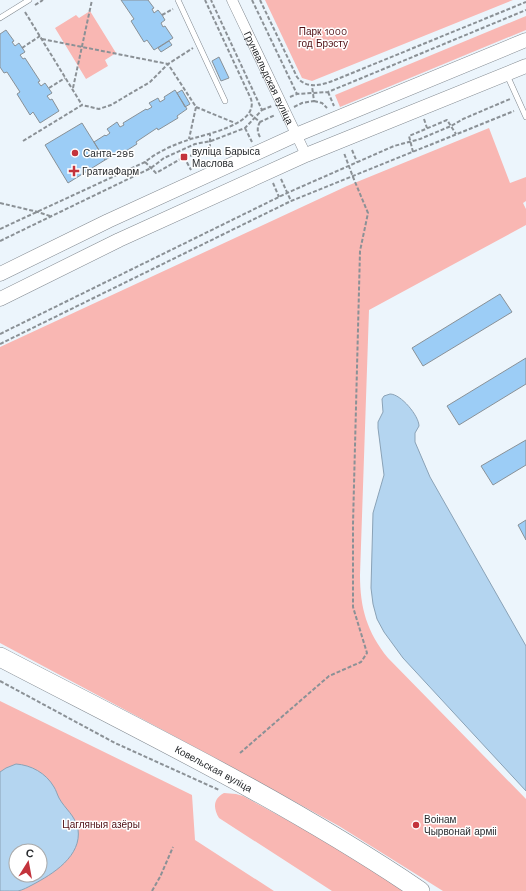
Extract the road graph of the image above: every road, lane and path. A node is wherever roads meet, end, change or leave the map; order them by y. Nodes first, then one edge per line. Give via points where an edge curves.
1 (29, 0) edge
2 (92, 0) edge
3 (178, 0) edge
4 (205, 0) edge
5 (211, 0) edge
6 (232, 0) edge
7 (252, 0) edge
8 (260, 0) edge
9 (526, 2) edge
10 (173, 9) dead end
11 (526, 10) edge
12 (25, 11) dead end
13 (162, 15) dead end
14 (0, 18) edge
15 (40, 36) junction
16 (42, 39) junction
17 (526, 40) edge
18 (82, 46) junction
19 (199, 46) junction
20 (22, 48) dead end
21 (168, 64) junction
22 (526, 66) edge
23 (506, 74) junction
24 (65, 78) junction
25 (49, 88) dead end
26 (72, 89) junction
27 (516, 96) junction
28 (226, 100) dead end
29 (82, 105) junction
30 (196, 107) junction
31 (522, 108) junction
32 (526, 117) edge
33 (235, 123) junction
34 (451, 126) junction
35 (210, 134) junction
36 (296, 135) junction
37 (457, 135) junction
38 (188, 140) junction
39 (24, 141) dead end
40 (211, 141) junction
41 (411, 142) junction
42 (414, 152) junction
43 (306, 155) junction
44 (145, 162) junction
45 (151, 168) junction
46 (353, 177) junction
47 (0, 203) edge
48 (38, 212) junction
49 (50, 216) junction
50 (0, 229) edge
51 (0, 241) edge
52 (0, 274) edge
53 (0, 299) edge
54 (0, 334) edge
55 (0, 344) edge
56 (0, 657) edge
57 (0, 680) edge
58 (240, 752) dead end
59 (222, 791) dead end
60 (173, 847) dead end
61 (152, 891) edge
62 (420, 891) edge

1 - 14 lane
2 - 18 path
3 - 19 lane
4 - 33 path via 252,102 249,113
5 - 40 path via 262,110 245,128
6 - 36 street, Грунвальдская вуліца
7 - 11 path via 297,94 328,92
8 - 9 path via 297,77 312,86 335,80
10 - 13 path
12 - 15 path
15 - 16 path
15 - 20 path
16 - 18 path
16 - 24 path
17 - 36 main road
18 - 21 path
18 - 26 path
19 - 21 path
19 - 28 lane
21 - 29 path via 150,82 111,105 98,109
21 - 30 path
22 - 23 main road
23 - 27 lane
23 - 43 main road
24 - 25 path
24 - 26 path
26 - 29 path
27 - 31 lane
27 - 34 path via 463,118
29 - 39 path
30 - 33 path
30 - 38 path
31 - 32 lane
31 - 37 path
33 - 35 path
34 - 37 path
34 - 41 path
34 - 41 path via 447,120 434,125 409,136
35 - 38 path
35 - 40 path
36 - 43 street, Грунвальдская вуліца
36 - 52 main road via 108,221
37 - 42 path
38 - 44 path
40 - 45 path via 195,144 164,158
40 - 45 path via 210,152 184,156 156,173
41 - 42 path
41 - 54 path via 394,146 287,193
42 - 46 path
43 - 53 main road via 119,240
44 - 45 path
44 - 48 path
45 - 49 path
46 - 55 path via 291,201
46 - 58 path via 368,213 360,251 353,524 353,607 367,653 361,662 329,676
47 - 48 path
48 - 49 path
48 - 50 path
49 - 51 path
56 - 62 highway, Ковельская вуліца via 213,768 339,840
57 - 59 path via 115,743
60 - 61 path

